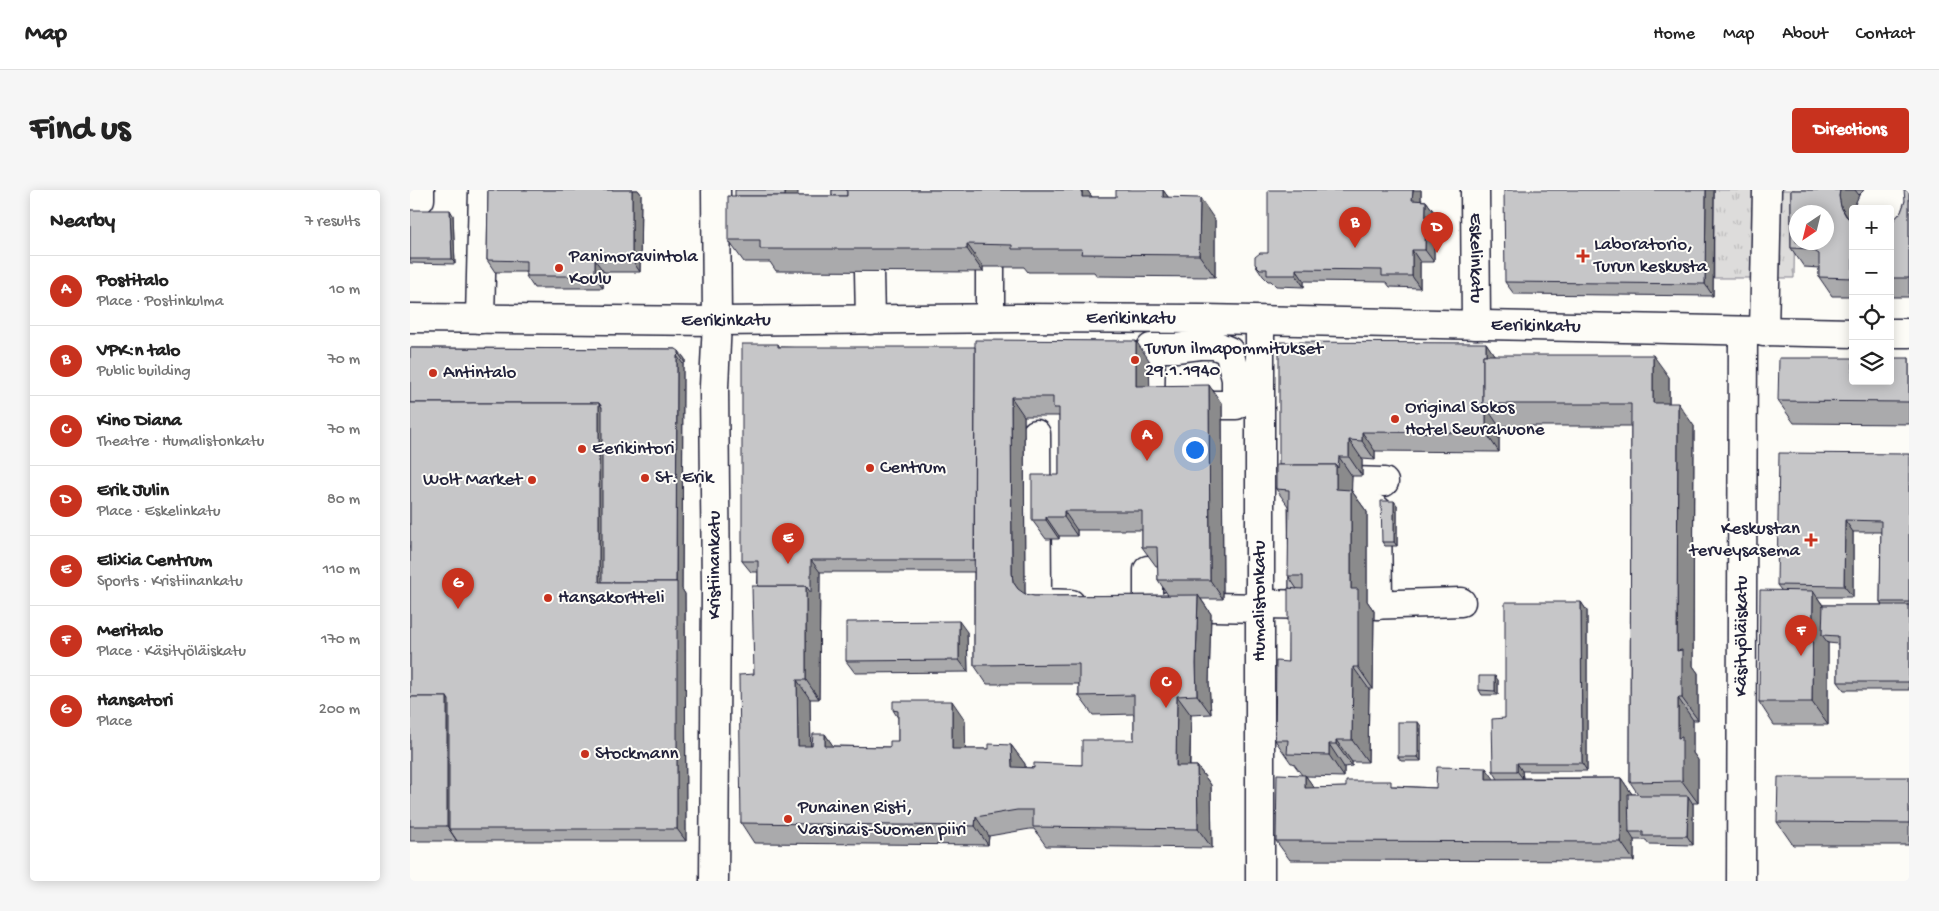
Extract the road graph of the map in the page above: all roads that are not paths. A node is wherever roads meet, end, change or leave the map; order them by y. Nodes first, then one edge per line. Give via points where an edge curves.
1 (420, 190) edge
2 (483, 190) edge
3 (716, 190) edge
4 (1475, 190) edge
5 (1767, 190) edge
6 (410, 199) edge
7 (990, 267) edge
8 (869, 271) edge
9 (410, 318) edge
10 (990, 318) junction
11 (480, 319) junction
12 (870, 320) junction
13 (716, 321) junction
14 (1260, 321) junction
15 (1476, 325) junction
16 (1754, 332) junction
17 (1849, 333) edge
18 (1894, 333) edge
19 (1909, 333) edge
20 (1036, 434) dead end
21 (1260, 481) junction
22 (1287, 481) edge
23 (1384, 482) dead end
24 (1148, 570) edge
25 (1461, 602) dead end
26 (1093, 604) edge
27 (1120, 605) edge
28 (1319, 605) edge
29 (1148, 606) junction
30 (1260, 606) junction
31 (714, 881) edge
32 (1260, 881) edge
33 (1741, 881) edge

1 - 6 street via 420,199
2 - 11 street
3 - 13 street, Kristiinankatu
4 - 15 street, Eskelinkatu
5 - 16 street, Käsityöläiskatu
7 - 10 street
8 - 12 street
9 - 11 street, Eerikinkatu
10 - 12 street, Eerikinkatu
10 - 14 street, Eerikinkatu
11 - 13 street, Eerikinkatu
12 - 13 street, Eerikinkatu
13 - 31 street, Kristiinankatu
14 - 15 street, Eerikinkatu
14 - 21 street, Humalistonkatu
15 - 16 street, Eerikinkatu
16 - 17 street, Eerikinkatu
16 - 33 street, Käsityöläiskatu
18 - 19 street
20 - 26 street via 1037,597 1043,603
21 - 22 street
21 - 30 street, Humalistonkatu
23 - 25 street via 1357,492 1377,510 1372,605
24 - 29 street
27 - 29 street
28 - 30 street
29 - 30 street
30 - 32 street, Humalistonkatu

